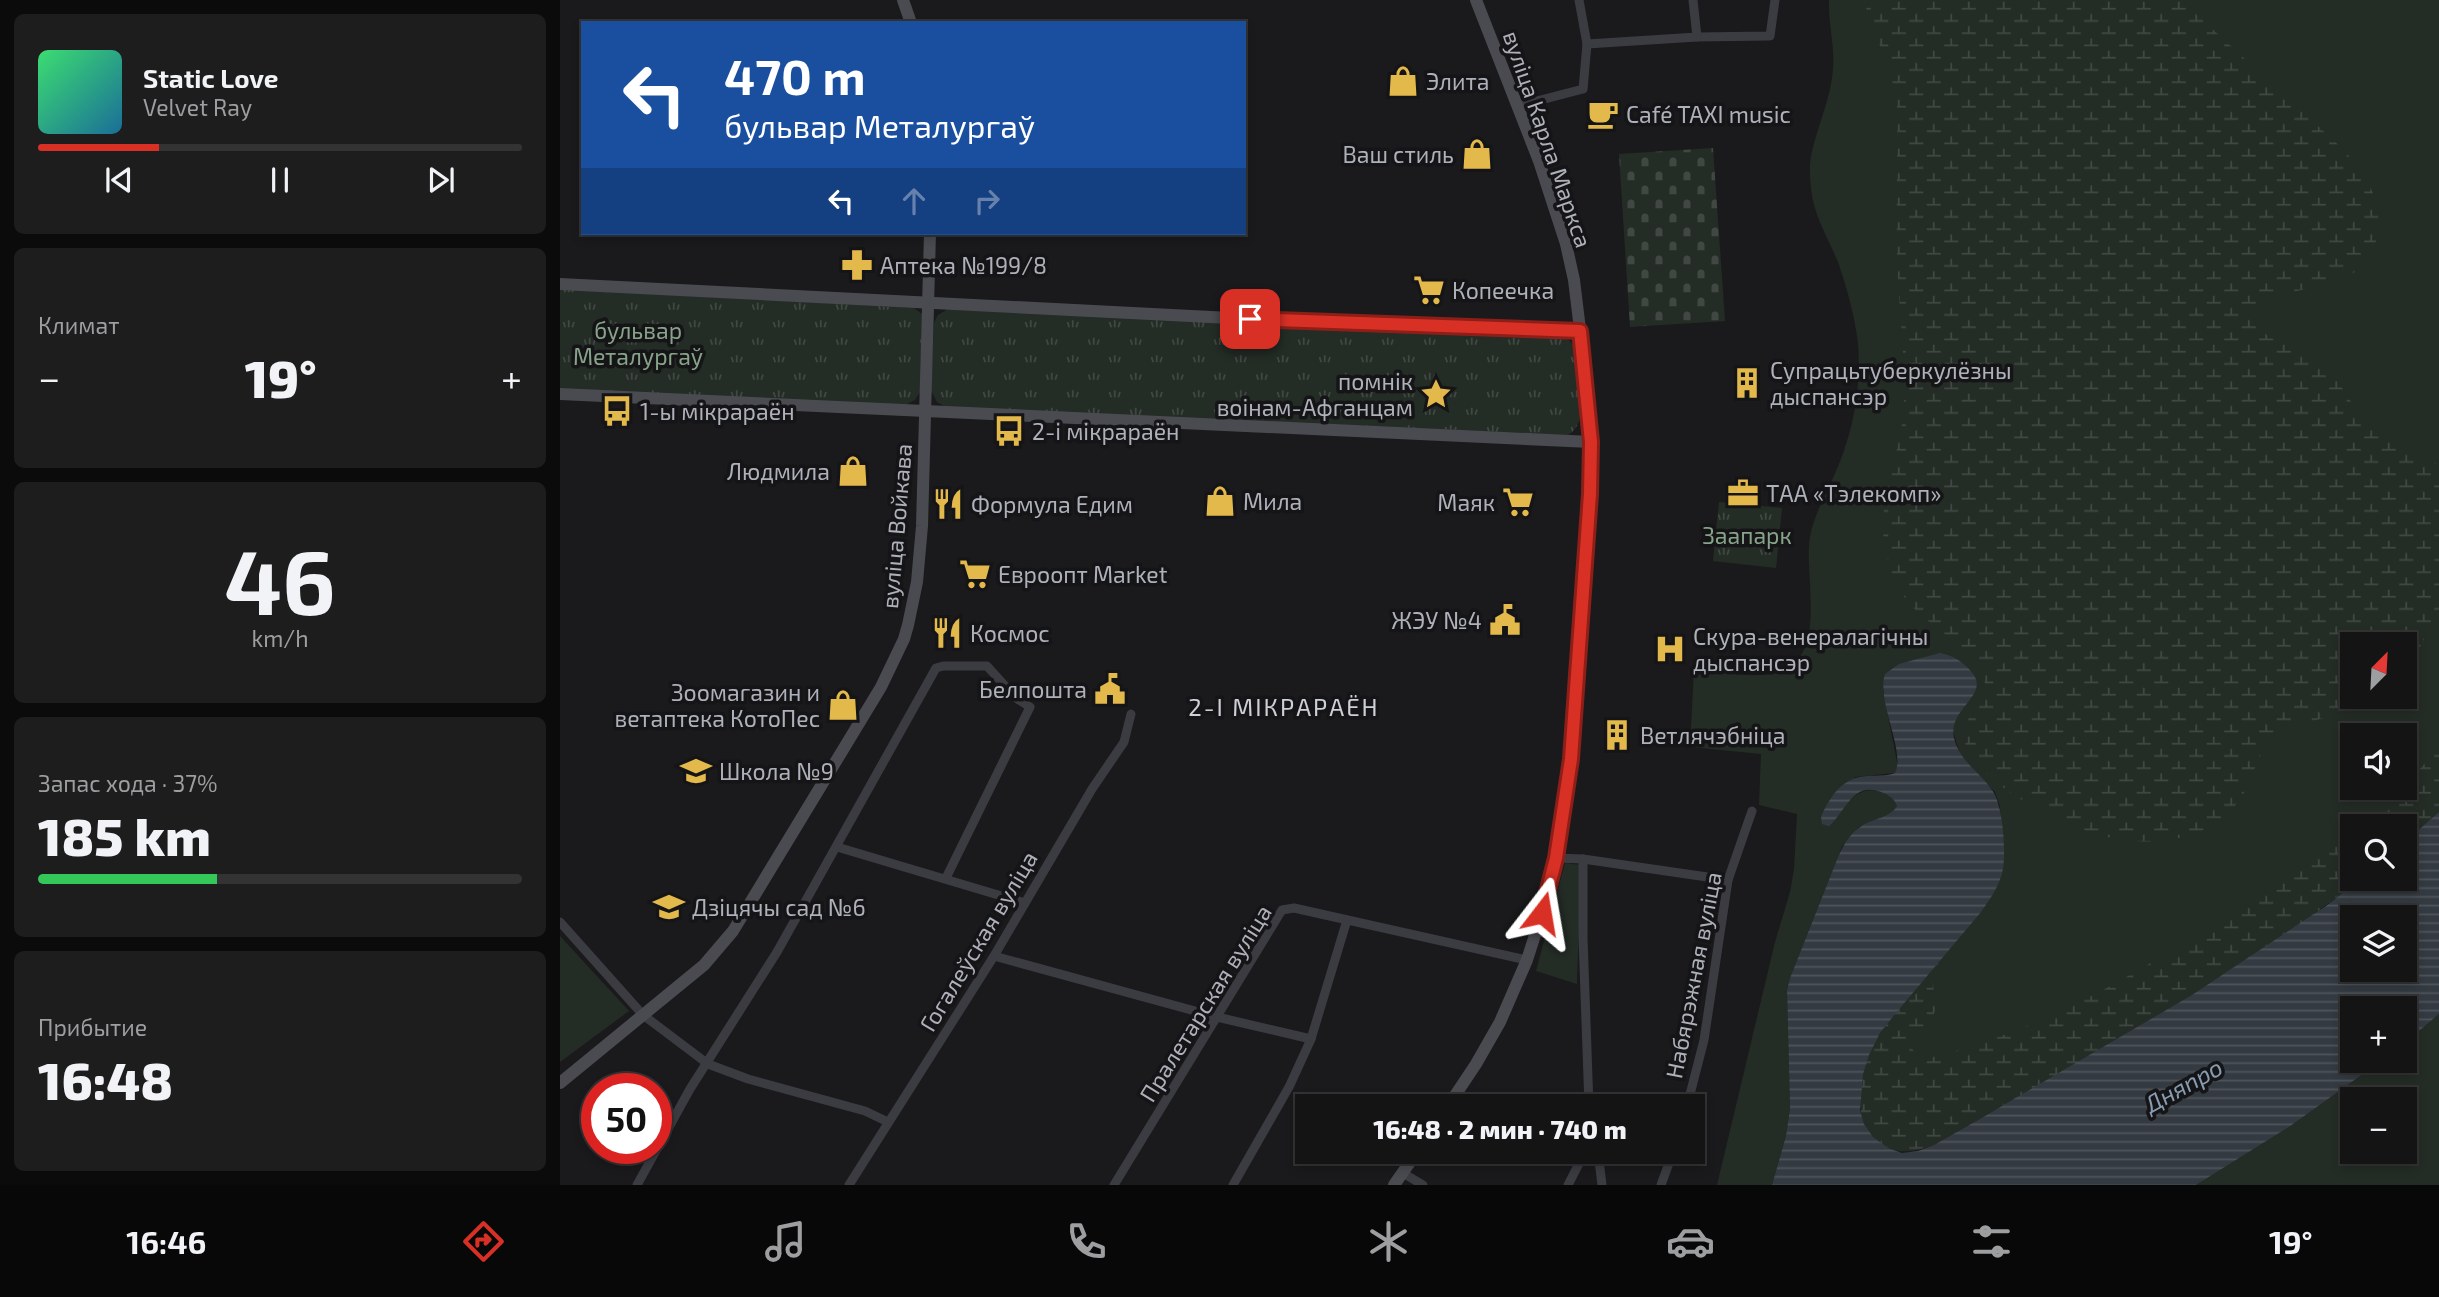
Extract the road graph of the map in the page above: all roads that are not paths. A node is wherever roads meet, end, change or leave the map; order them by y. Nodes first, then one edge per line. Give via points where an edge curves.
1 (903, 0) edge
2 (1476, 0) edge
3 (1579, 0) edge
4 (1693, 0) edge
5 (1775, 0) edge
6 (910, 21) edge
7 (1698, 37) junction
8 (1587, 44) junction
9 (1518, 106) junction
10 (930, 235) edge
11 (560, 284) edge
12 (928, 302) junction
13 (1580, 331) junction
14 (560, 394) edge
15 (925, 412) junction
16 (1591, 442) junction
17 (1131, 714) dead end
18 (1752, 811) dead end
19 (837, 847) junction
20 (1556, 858) junction
21 (1583, 859) junction
22 (946, 878) junction
23 (1728, 880) junction
24 (1025, 903) junction
25 (1347, 920) junction
26 (560, 922) edge
27 (994, 956) junction
28 (1527, 960) junction
29 (643, 1015) junction
30 (1217, 1017) junction
31 (1311, 1039) junction
32 (708, 1064) junction
33 (564, 1081) edge
34 (560, 1090) edge
35 (1456, 1094) edge
36 (1589, 1094) edge
37 (1690, 1094) edge
38 (888, 1122) junction
39 (1409, 1164) edge
40 (1579, 1164) edge
41 (1599, 1164) edge
42 (1669, 1164) edge
43 (1403, 1173) junction
44 (637, 1185) edge
45 (849, 1185) edge
46 (1114, 1185) edge
47 (1233, 1185) edge
48 (1394, 1185) edge
49 (1423, 1185) edge
50 (1569, 1185) edge
51 (1602, 1185) edge
52 (1661, 1185) edge

1 - 6 main road
2 - 9 main road, вуліца Карла Маркса
3 - 8 street
4 - 7 street
5 - 7 street via 1770,36
7 - 8 street
8 - 9 street via 1583,89
9 - 13 main road, вуліца Карла Маркса via 1566,244
10 - 12 main road, вуліца Войкава
11 - 12 main road
12 - 13 main road
12 - 15 main road, вуліца Войкава
13 - 16 main road, вуліца Карла Маркса
14 - 15 main road
15 - 16 main road
15 - 29 main road, вуліца Войкава via 917,582 904,639 891,669 733,931 704,965
16 - 20 main road, вуліца Карла Маркса via 1571,759
17 - 24 street, Гогалеўская вуліца via 1124,741
18 - 23 street, Набярэжная вуліца
19 - 22 street
19 - 22 street via 936,668 987,666 1016,698 1030,706
19 - 32 street
20 - 21 street
20 - 28 main road, вуліца Карла Маркса
21 - 23 street
21 - 36 street
22 - 24 street
23 - 37 street, Набярэжная вуліца via 1704,1040
24 - 27 street, Гогалеўская вуліца
25 - 28 street, Пралетарская вуліца
25 - 30 street, Пралетарская вуліца via 1294,908 1282,910
25 - 31 street
26 - 29 street
27 - 30 street
27 - 38 street, Гогалеўская вуліца
28 - 35 main road, вуліца Карла Маркса via 1500,1023
29 - 32 street
29 - 33 main road, вуліца Войкава
30 - 31 street
30 - 46 street, Пралетарская вуліца
31 - 47 street
32 - 38 street
32 - 44 street
33 - 34 main road, вуліца Войкава
38 - 45 street, Гогалеўская вуліца
39 - 43 main road
40 - 50 street
41 - 51 street
42 - 52 street
43 - 48 main road
43 - 49 street

